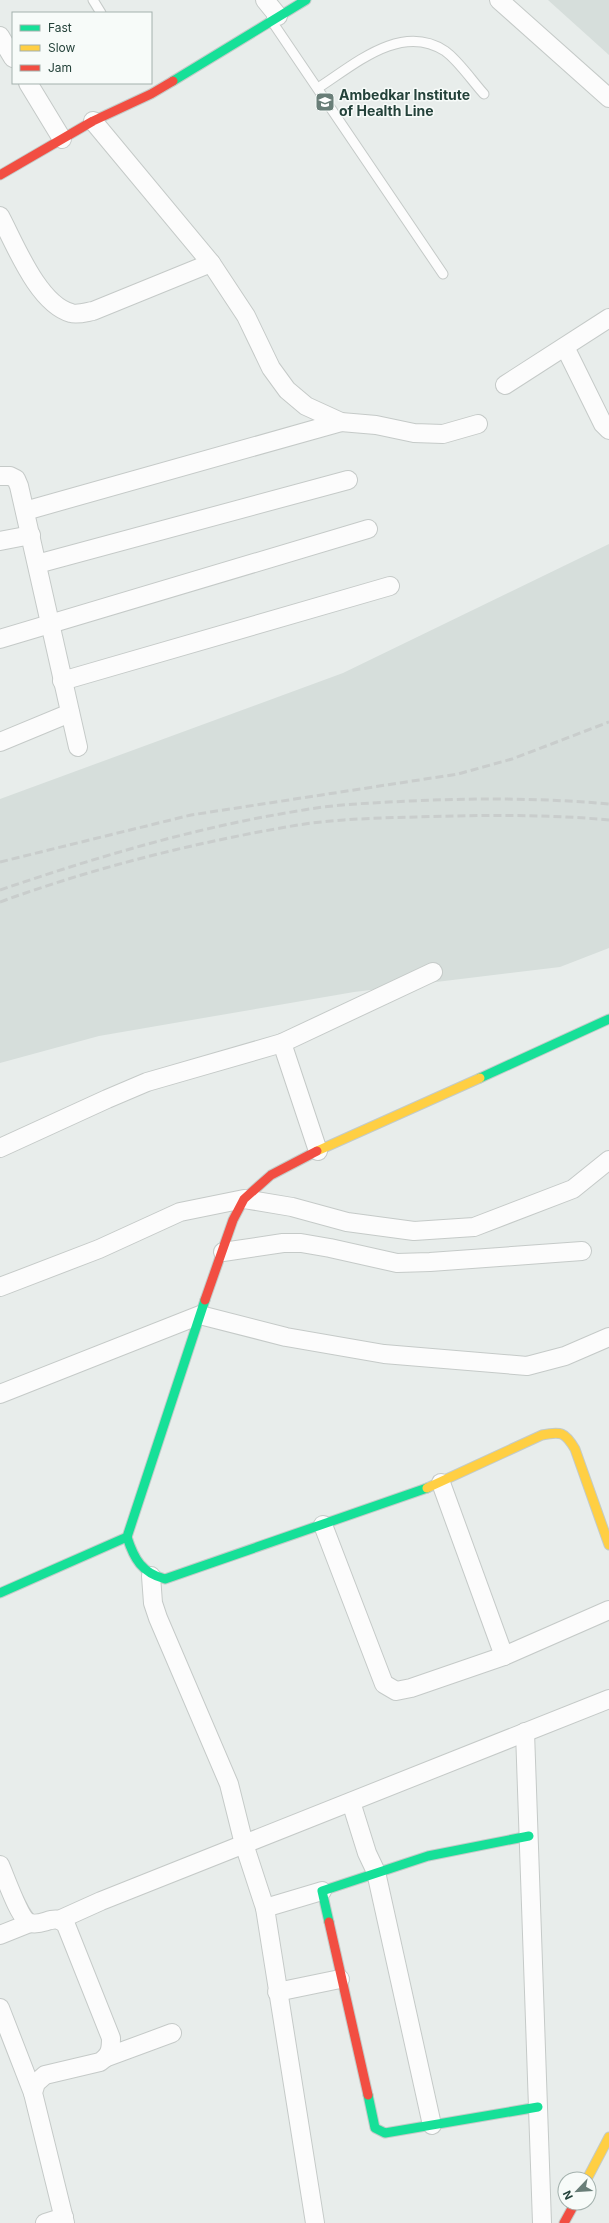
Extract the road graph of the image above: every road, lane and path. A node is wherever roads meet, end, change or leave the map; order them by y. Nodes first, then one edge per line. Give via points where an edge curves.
1 (93, 0) edge
2 (265, 0) edge
3 (306, 0) edge
4 (499, 0) edge
5 (100, 12) edge
6 (275, 18) junction
7 (0, 36) edge
8 (12, 56) edge
9 (29, 84) edge
10 (145, 84) edge
11 (318, 88) junction
12 (151, 94) junction
13 (484, 94) dead end
14 (609, 98) edge
15 (92, 121) junction
16 (62, 139) junction
17 (0, 175) edge
18 (0, 216) edge
19 (211, 263) junction
20 (443, 274) dead end
21 (609, 318) edge
22 (565, 347) junction
23 (505, 385) dead end
24 (341, 422) junction
25 (478, 424) dead end
26 (609, 430) edge
27 (0, 476) edge
28 (348, 480) dead end
29 (25, 511) junction
30 (368, 529) dead end
31 (31, 535) junction
32 (0, 541) edge
33 (37, 564) junction
34 (390, 586) dead end
35 (50, 623) junction
36 (0, 639) edge
37 (62, 681) junction
38 (70, 713) junction
39 (0, 742) edge
40 (78, 748) dead end
41 (433, 972) dead end
42 (609, 1019) edge
43 (282, 1043) junction
44 (0, 1148) edge
45 (318, 1151) junction
46 (609, 1160) edge
47 (244, 1200) junction
48 (226, 1244) junction
49 (582, 1252) dead end
50 (0, 1287) edge
51 (200, 1315) junction
52 (609, 1337) edge
53 (0, 1394) edge
54 (441, 1483) junction
55 (323, 1525) junction
56 (127, 1537) junction
57 (609, 1546) edge
58 (152, 1576) junction
59 (0, 1593) edge
60 (609, 1610) edge
61 (504, 1656) junction
62 (609, 1700) edge
63 (525, 1732) junction
64 (351, 1802) junction
65 (529, 1836) junction
66 (244, 1844) junction
67 (0, 1865) edge
68 (376, 1872) junction
69 (322, 1891) junction
70 (265, 1908) junction
71 (61, 1920) junction
72 (30, 1923) junction
73 (0, 1935) edge
74 (340, 1979) junction
75 (278, 1992) junction
76 (0, 2008) edge
77 (172, 2033) dead end
78 (107, 2057) junction
79 (33, 2093) junction
80 (538, 2107) junction
81 (432, 2125) junction
82 (609, 2138) edge
83 (591, 2171) edge
84 (571, 2211) edge
85 (64, 2220) edge
86 (44, 2223) edge
87 (315, 2223) edge
88 (542, 2223) edge
89 (564, 2223) edge

1 - 5 lane
2 - 6 street
3 - 6 street
4 - 14 street
6 - 11 lane
6 - 12 street
7 - 8 street
9 - 16 street
10 - 12 lane
11 - 13 lane via 376,51 398,42 414,41 430,44 446,52
11 - 20 lane
12 - 15 street
15 - 16 street
15 - 19 street
16 - 17 street
18 - 19 street via 35,282 53,303 72,313 93,311
19 - 24 street via 246,316 271,368 287,390 306,406
21 - 22 street
22 - 23 street
22 - 26 street via 603,424
24 - 25 street via 376,425 414,433 443,434
24 - 29 street
27 - 29 street via 16,479
28 - 33 street
29 - 31 street
30 - 35 street
31 - 32 street
31 - 33 street
33 - 35 street
34 - 37 street
35 - 36 street
35 - 37 street
37 - 38 street
38 - 39 street
38 - 40 street
41 - 43 street
42 - 45 street
43 - 44 street via 147,1082
43 - 45 street
45 - 47 street via 271,1175
46 - 47 street via 574,1190 474,1227 414,1231 347,1222 292,1207
47 - 48 street via 233,1220
47 - 50 street via 180,1212 99,1249
48 - 49 street via 300,1243 397,1263
48 - 51 street
51 - 52 street via 286,1337 384,1354 527,1366 565,1356
51 - 53 street
51 - 56 street
54 - 55 street
54 - 57 street via 542,1435 556,1432 567,1436
54 - 61 street
55 - 58 street via 165,1579
55 - 61 street via 384,1684 396,1691 411,1688
56 - 58 street via 139,1566
56 - 59 street
58 - 66 street via 153,1603 158,1618 229,1784
60 - 61 street
62 - 63 street
63 - 64 street
63 - 65 street
64 - 66 street
64 - 68 street via 367,1853
65 - 68 street via 461,1848
65 - 80 street
66 - 70 street
66 - 71 street
67 - 72 street via 18,1907
68 - 69 street
68 - 81 street
69 - 70 street
69 - 74 street
70 - 75 street
71 - 72 street via 55,1918
71 - 78 street via 66,1925 111,2038 111,2050
72 - 73 street
74 - 75 street
74 - 81 street via 375,2128 385,2133
75 - 87 street
76 - 79 street
77 - 78 street
78 - 79 street via 100,2062 46,2075 36,2082
79 - 85 street
80 - 81 street
80 - 88 street
82 - 83 street
84 - 89 street
85 - 86 street

